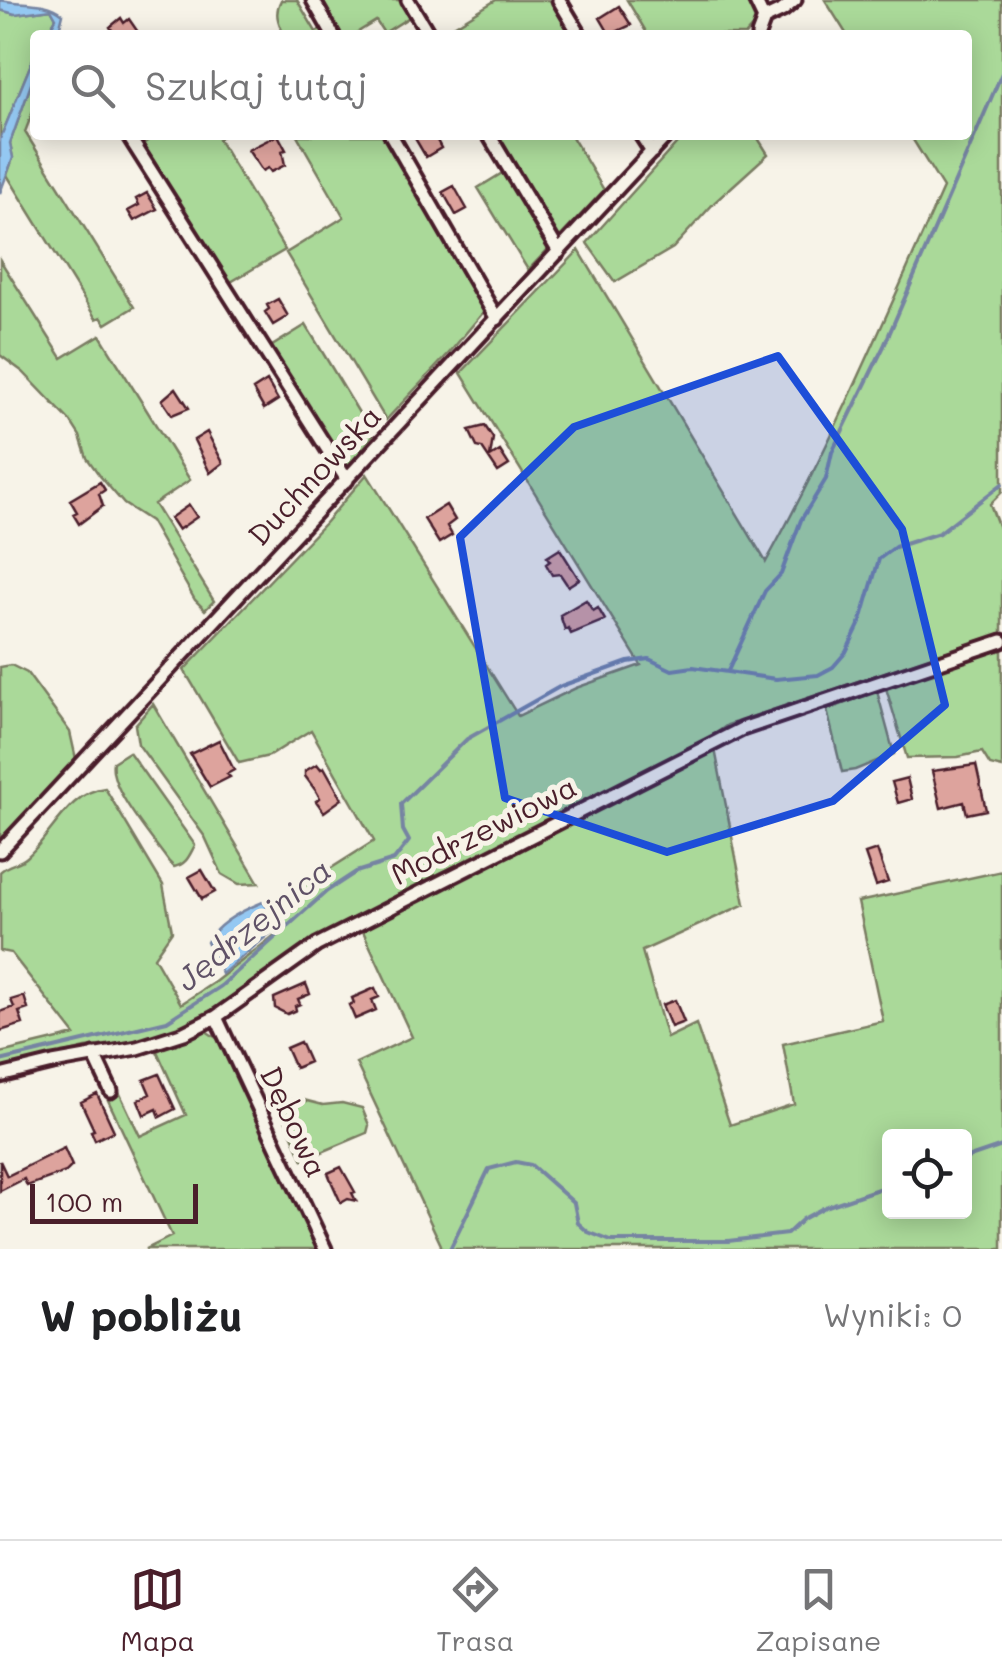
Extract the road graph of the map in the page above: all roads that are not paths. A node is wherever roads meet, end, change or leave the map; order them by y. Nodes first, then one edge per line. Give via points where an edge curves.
1 (313, 0) edge
2 (408, 0) edge
3 (559, 0) edge
4 (755, 0) edge
5 (795, 0) edge
6 (764, 19) junction
7 (330, 30) edge
8 (425, 30) edge
9 (577, 30) edge
10 (760, 30) edge
11 (131, 140) edge
12 (394, 140) edge
13 (492, 140) edge
14 (644, 140) edge
15 (663, 140) edge
16 (652, 152) junction
17 (559, 252) junction
18 (498, 319) junction
19 (347, 480) junction
20 (1002, 641) edge
21 (0, 851) edge
22 (216, 1017) junction
23 (94, 1055) junction
24 (0, 1076) edge
25 (111, 1091) dead end
26 (325, 1249) edge

1 - 7 street
2 - 8 street
3 - 9 street
4 - 6 street
5 - 6 street
6 - 10 street
11 - 19 street
12 - 18 street
13 - 17 street
14 - 16 street
15 - 16 street, Duchnowska
16 - 17 street, Duchnowska
17 - 18 street, Duchnowska
18 - 19 street, Duchnowska
19 - 21 street, Duchnowska
20 - 22 street, Modrzewiowa via 731,734 317,945
22 - 23 street, Modrzewiowa via 163,1041
22 - 26 street, Dębowa
23 - 24 street, Modrzewiowa
23 - 25 street

